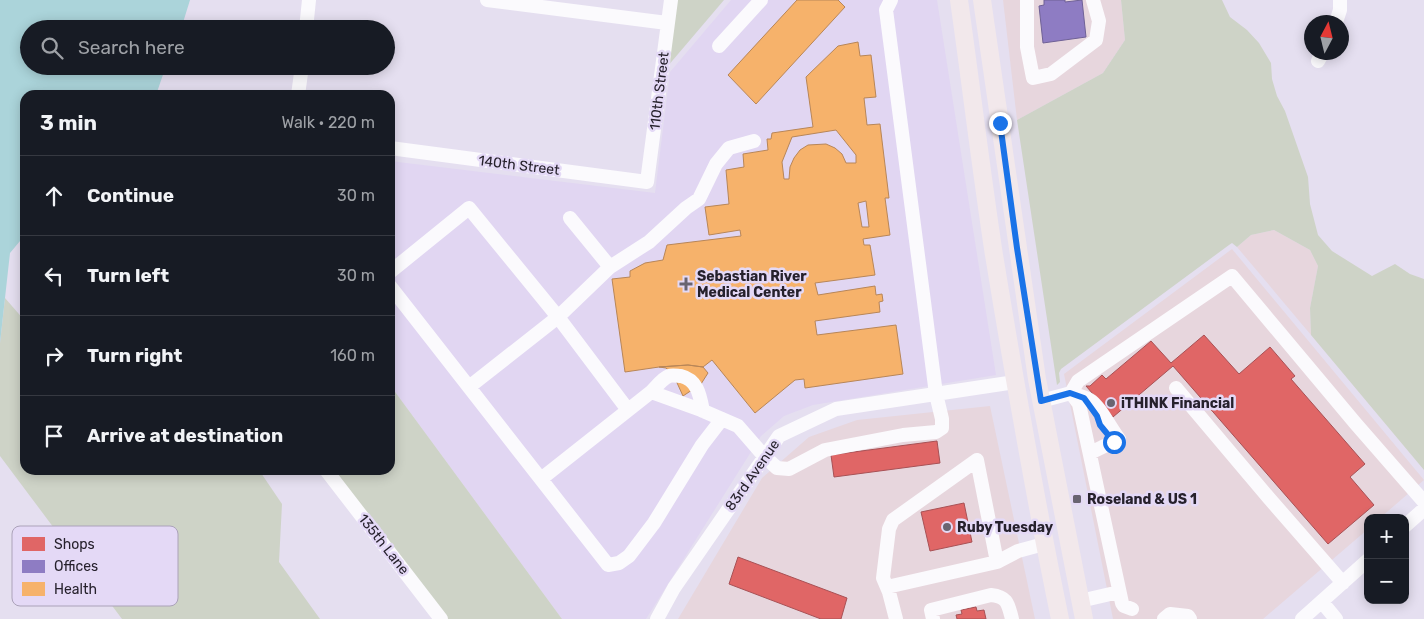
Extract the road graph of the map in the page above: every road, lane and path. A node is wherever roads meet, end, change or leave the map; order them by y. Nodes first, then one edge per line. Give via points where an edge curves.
1 (309, 0) edge
2 (487, 0) edge
3 (671, 0) edge
4 (761, 0) edge
5 (891, 0) edge
6 (959, 0) edge
7 (982, 0) edge
8 (1027, 0) edge
9 (1094, 0) edge
10 (1340, 0) edge
11 (1337, 15) edge
12 (307, 20) edge
13 (667, 23) junction
14 (719, 46) dead end
15 (301, 75) edge
16 (299, 90) edge
17 (754, 141) dead end
18 (395, 149) edge
19 (648, 182) joint
20 (570, 218) dead end
21 (610, 267) junction
22 (395, 268) edge
23 (395, 292) edge
24 (558, 317) junction
25 (1015, 382) junction
26 (469, 387) junction
27 (1176, 388) dead end
28 (651, 392) junction
29 (1070, 393) junction
30 (936, 394) junction
31 (1042, 405) junction
32 (628, 410) junction
33 (703, 411) junction
34 (722, 420) junction
35 (1090, 454) junction
36 (764, 456) junction
37 (330, 475) edge
38 (541, 479) junction
39 (1424, 502) edge
40 (1424, 509) edge
41 (1409, 522) edge
42 (1044, 544) junction
43 (997, 562) junction
44 (1364, 564) edge
45 (1343, 583) junction
46 (887, 587) junction
47 (1119, 592) junction
48 (1080, 601) junction
49 (1322, 602) junction
50 (1132, 609) dead end
51 (441, 619) edge
52 (657, 619) edge
53 (896, 619) edge
54 (933, 619) edge
55 (1012, 619) edge
56 (1060, 619) edge
57 (1084, 619) edge
58 (1164, 619) edge
59 (1190, 619) edge
60 (1302, 619) edge
61 (1336, 619) edge

1 - 12 street
2 - 13 street
3 - 13 street, 110th Street
4 - 14 street
5 - 30 street via 886,10
6 - 25 main road
7 - 31 main road
8 - 9 street via 1027,47 1033,78 1051,74 1096,40 1100,21
10 - 11 street
13 - 19 street, 110th Street
15 - 16 street
17 - 21 street via 729,148 716,164 699,200 649,242
18 - 19 street, 140th Street
20 - 21 street
21 - 24 street
22 - 24 street via 469,208
23 - 26 street
24 - 26 street
24 - 32 street
25 - 30 street, 83rd Avenue
25 - 31 main road
25 - 42 main road
26 - 38 street
27 - 45 street
28 - 32 street
28 - 33 street
28 - 33 street via 668,376 687,378 700,394
29 - 31 street
29 - 35 street via 1079,404
29 - 35 street via 1084,398 1100,425 1117,440
29 - 39 street via 1078,381 1232,276
30 - 36 street, 83rd Avenue via 836,409 779,436
30 - 36 street via 942,428 936,432 825,450 789,469 777,468
31 - 48 main road
32 - 38 street
33 - 34 street
34 - 36 street via 738,426
34 - 38 street via 702,445 654,523 619,564 608,565
35 - 47 street
36 - 52 street, 83rd Avenue via 674,588
37 - 51 street, 135th Lane
40 - 41 street
42 - 43 street via 1018,551
42 - 56 main road
43 - 46 street
43 - 46 street via 977,460 893,520 888,529 883,578
44 - 45 street
45 - 49 street
46 - 53 street
47 - 48 street
47 - 50 street via 1124,606
48 - 57 main road
49 - 60 street
49 - 61 street
54 - 55 street via 931,610 991,595 1000,596 1008,604
58 - 59 street via 1170,614

